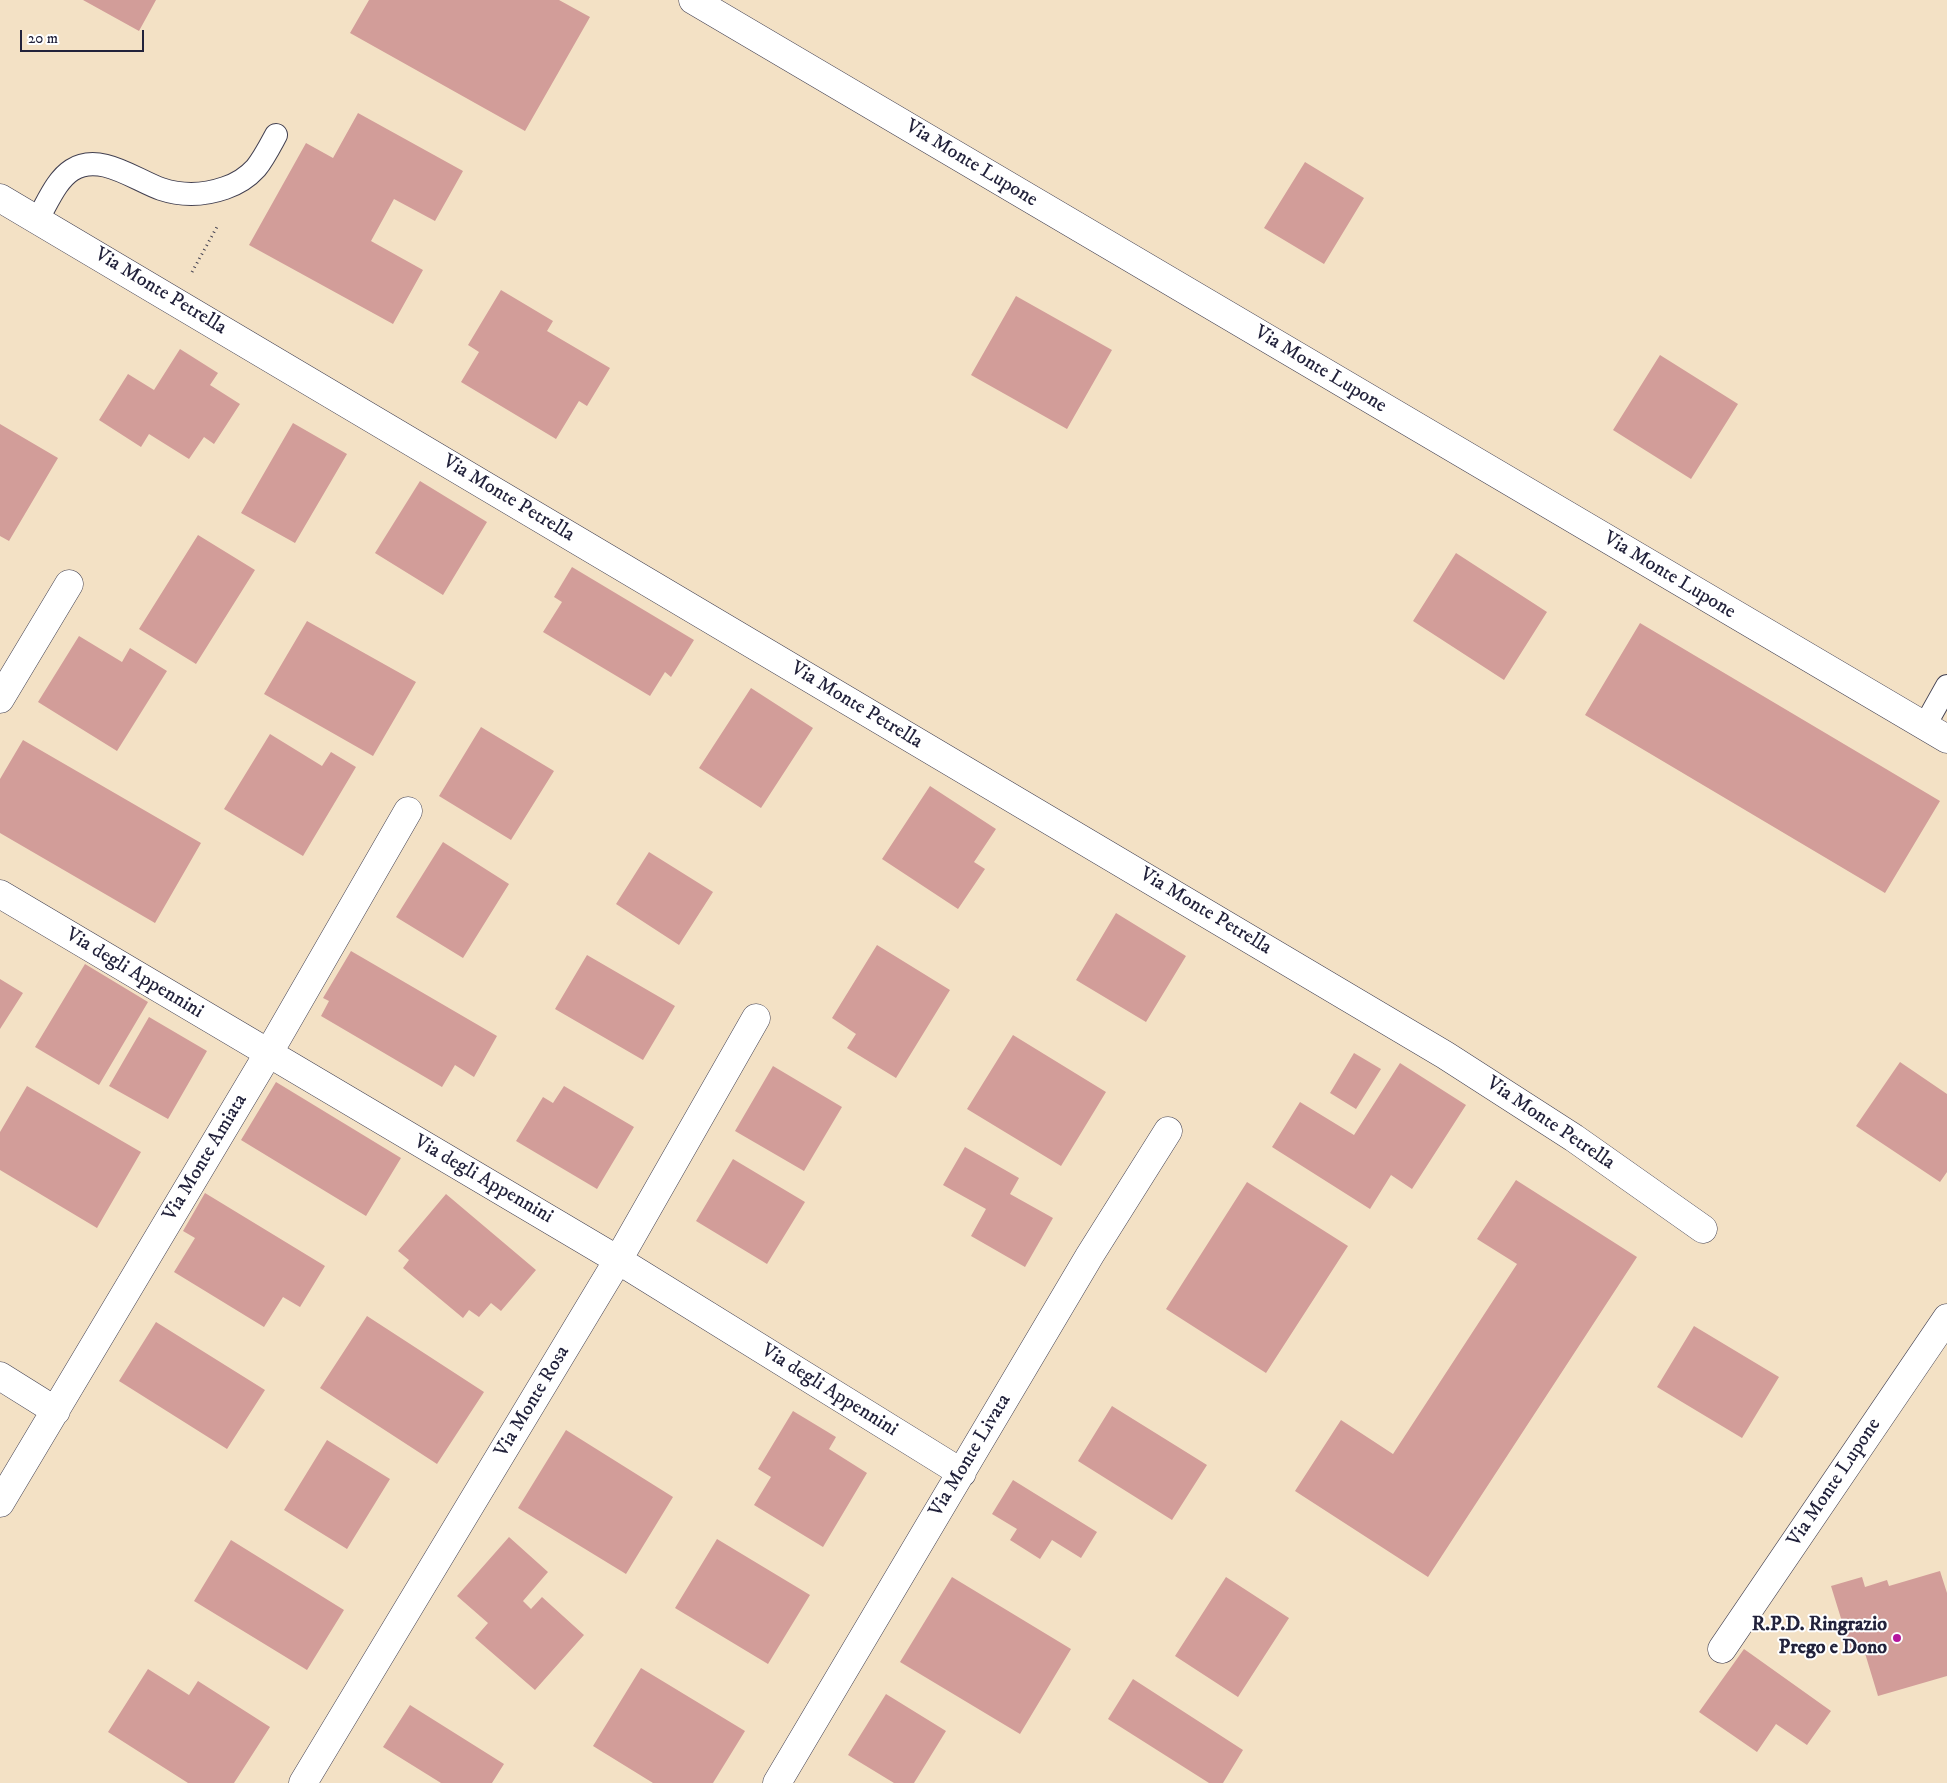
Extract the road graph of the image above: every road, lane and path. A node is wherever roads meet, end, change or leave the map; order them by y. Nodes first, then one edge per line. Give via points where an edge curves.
1 (693, 0) edge
2 (276, 135) dead end
3 (245, 179) junction
4 (0, 198) edge
5 (37, 220) junction
6 (175, 301) junction
7 (69, 584) dead end
8 (1947, 686) edge
9 (0, 699) edge
10 (1936, 733) edge
11 (408, 811) dead end
12 (0, 894) edge
13 (756, 1018) dead end
14 (268, 1054) junction
15 (1168, 1131) dead end
16 (1703, 1229) dead end
17 (618, 1260) junction
18 (1947, 1318) edge
19 (0, 1376) edge
20 (56, 1411) junction
21 (962, 1473) junction
22 (0, 1503) edge
23 (1722, 1649) dead end
24 (302, 1783) edge
25 (777, 1783) edge

1 - 10 street, Via Monte Lupone
2 - 3 lane via 258,166
3 - 5 lane via 216,192 182,193 163,190 114,168 82,165 71,170 60,183
3 - 6 path
4 - 5 street, Via Monte Petrella
5 - 6 street, Via Monte Petrella
6 - 16 street, Via Monte Petrella via 1445,1055 1574,1138
7 - 9 street
8 - 10 lane
11 - 14 street, Via Monte Amiata
12 - 14 street, Via degli Appennini
13 - 17 street, Via Monte Rosa
14 - 17 street, Via degli Appennini
14 - 20 street, Via Monte Amiata
15 - 21 street, Via Monte Livata via 1090,1254
17 - 21 street, Via degli Appennini
17 - 24 street, Via Monte Rosa
18 - 23 street, Via Monte Lupone
19 - 20 street
20 - 22 street, Via Monte Amiata
21 - 25 street, Via Monte Livata

